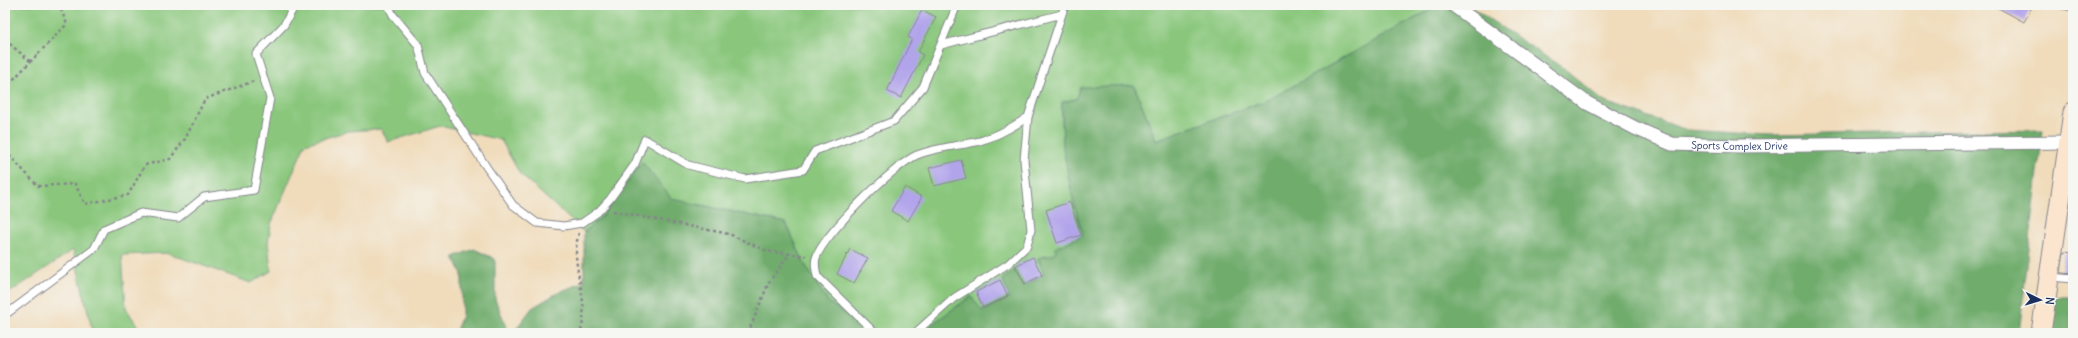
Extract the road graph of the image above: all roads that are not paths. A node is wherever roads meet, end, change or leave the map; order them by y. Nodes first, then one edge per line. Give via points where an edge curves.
1 (295, 5) edge
2 (388, 5) edge
3 (957, 5) edge
4 (1065, 5) edge
5 (1453, 5) edge
6 (2062, 5) edge
7 (2073, 7) edge
8 (1062, 14) junction
9 (940, 44) junction
10 (2073, 112) edge
11 (1028, 117) junction
12 (2067, 142) junction
13 (2049, 277) junction
14 (2073, 279) edge
15 (5, 315) edge
16 (875, 333) edge
17 (915, 333) edge
18 (2040, 333) edge

1 - 15 lane via 284,25 256,54 270,98 254,190 204,197 178,218 141,213 104,229 94,250
2 - 9 lane via 418,45 425,72 513,205 537,224 564,226 582,223 598,212 635,164 645,139 688,165 744,179 803,170 814,151 894,121 923,87
3 - 9 lane
4 - 8 lane
5 - 12 street, Sports Complex Drive via 1587,103 1672,144 1738,146
6 - 7 lane
8 - 9 lane
8 - 11 lane
10 - 12 main road
11 - 16 lane via 1004,132 917,155 893,171 835,229 816,257 815,268 818,276
11 - 17 lane via 1024,160 1031,230 1027,246 1008,264 954,298
12 - 13 main road
13 - 14 lane
13 - 18 main road

